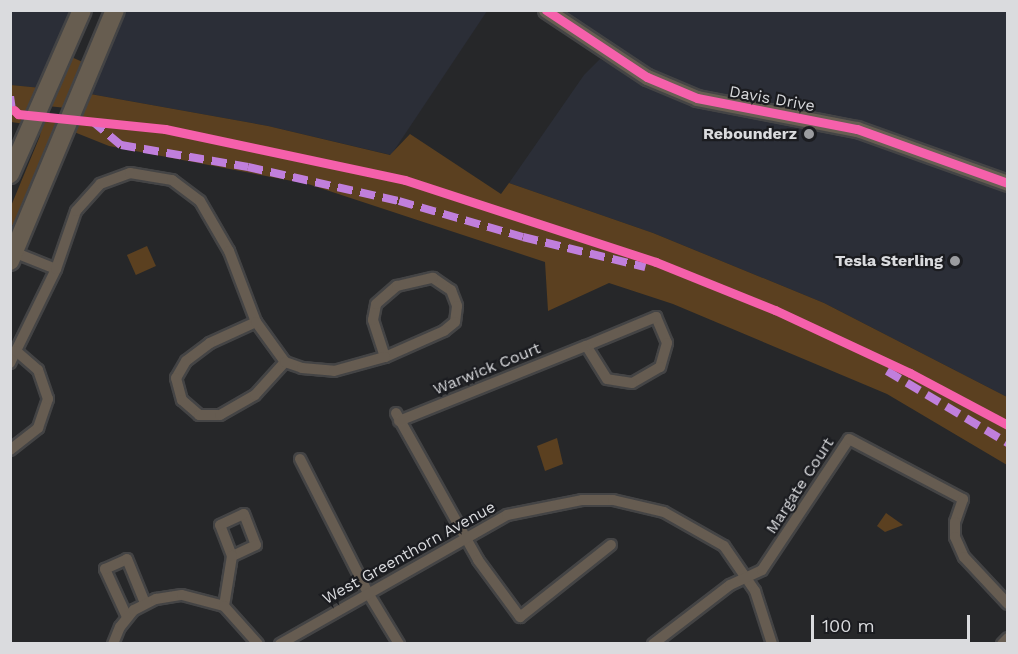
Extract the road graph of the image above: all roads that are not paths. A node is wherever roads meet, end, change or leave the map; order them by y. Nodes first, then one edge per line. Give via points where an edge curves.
1 (82, 10) edge
2 (115, 10) edge
3 (546, 10) edge
4 (10, 174) edge
5 (1008, 183) edge
6 (12, 254) edge
7 (56, 269) junction
8 (256, 322) junction
9 (586, 346) junction
10 (16, 351) junction
11 (384, 357) junction
12 (285, 362) junction
13 (10, 363) edge
14 (10, 450) edge
15 (300, 459) dead end
16 (464, 537) junction
17 (611, 545) dead end
18 (232, 556) dead end
19 (748, 577) junction
20 (368, 594) junction
21 (145, 603) junction
22 (1008, 604) edge
23 (224, 606) junction
24 (127, 617) junction
25 (1008, 638) edge
26 (113, 644) edge
27 (258, 644) edge
28 (280, 644) edge
29 (399, 644) edge
30 (653, 644) edge
31 (772, 644) edge
32 (1002, 644) edge

1 - 4 main road
2 - 6 main road
3 - 5 main road, Davis Drive via 647,76 697,98 857,129
6 - 7 street
7 - 8 street via 76,211 91,190 130,173 172,180 200,201 229,251
7 - 10 street
8 - 12 street
8 - 12 street via 210,343 186,361 177,378 182,400 199,416 220,415 255,395
9 - 9 street, Warwick Court via 603,375 625,384 656,372 667,351 656,317
9 - 16 street, Warwick Court via 397,417
10 - 13 street
10 - 14 street via 38,370 48,399 38,428
11 - 11 street via 373,320 379,300 411,281 433,278 447,285 457,306 455,322 444,331
11 - 12 street via 319,372
15 - 20 street
16 - 17 street via 520,617
16 - 19 street, West Greenthorn Avenue via 529,508 613,500 648,507 688,523 724,546
16 - 20 street, West Greenthorn Avenue
18 - 23 street
19 - 22 street, Margate Court via 762,570 849,439 963,499 955,522 955,537 964,557
19 - 30 street via 730,585
19 - 31 street, West Greenthorn Avenue via 764,610
20 - 28 street, West Greenthorn Avenue
20 - 29 street
21 - 23 street via 182,595
21 - 24 street
21 - 24 street via 127,560 105,569
23 - 27 street
24 - 26 street
25 - 32 street

